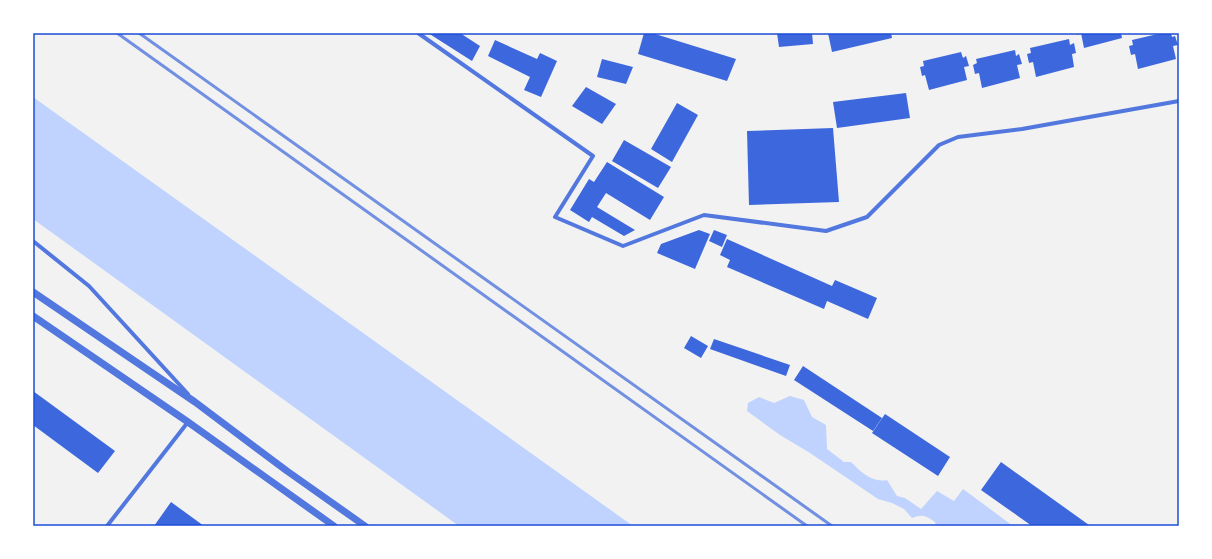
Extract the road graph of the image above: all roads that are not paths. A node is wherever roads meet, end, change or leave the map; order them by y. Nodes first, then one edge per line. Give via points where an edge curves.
1 (418, 33) edge
2 (1179, 101) edge
3 (33, 241) edge
4 (33, 292) edge
5 (33, 316) edge
6 (195, 402) junction
7 (188, 422) junction
8 (107, 526) edge
9 (334, 526) edge
10 (365, 526) edge

1 - 2 street via 593,156 555,216 623,246 704,215 826,231 867,216 939,145 958,137 1022,129
3 - 6 street via 89,286
4 - 6 street
5 - 7 street
6 - 10 street
7 - 8 street
7 - 9 street

